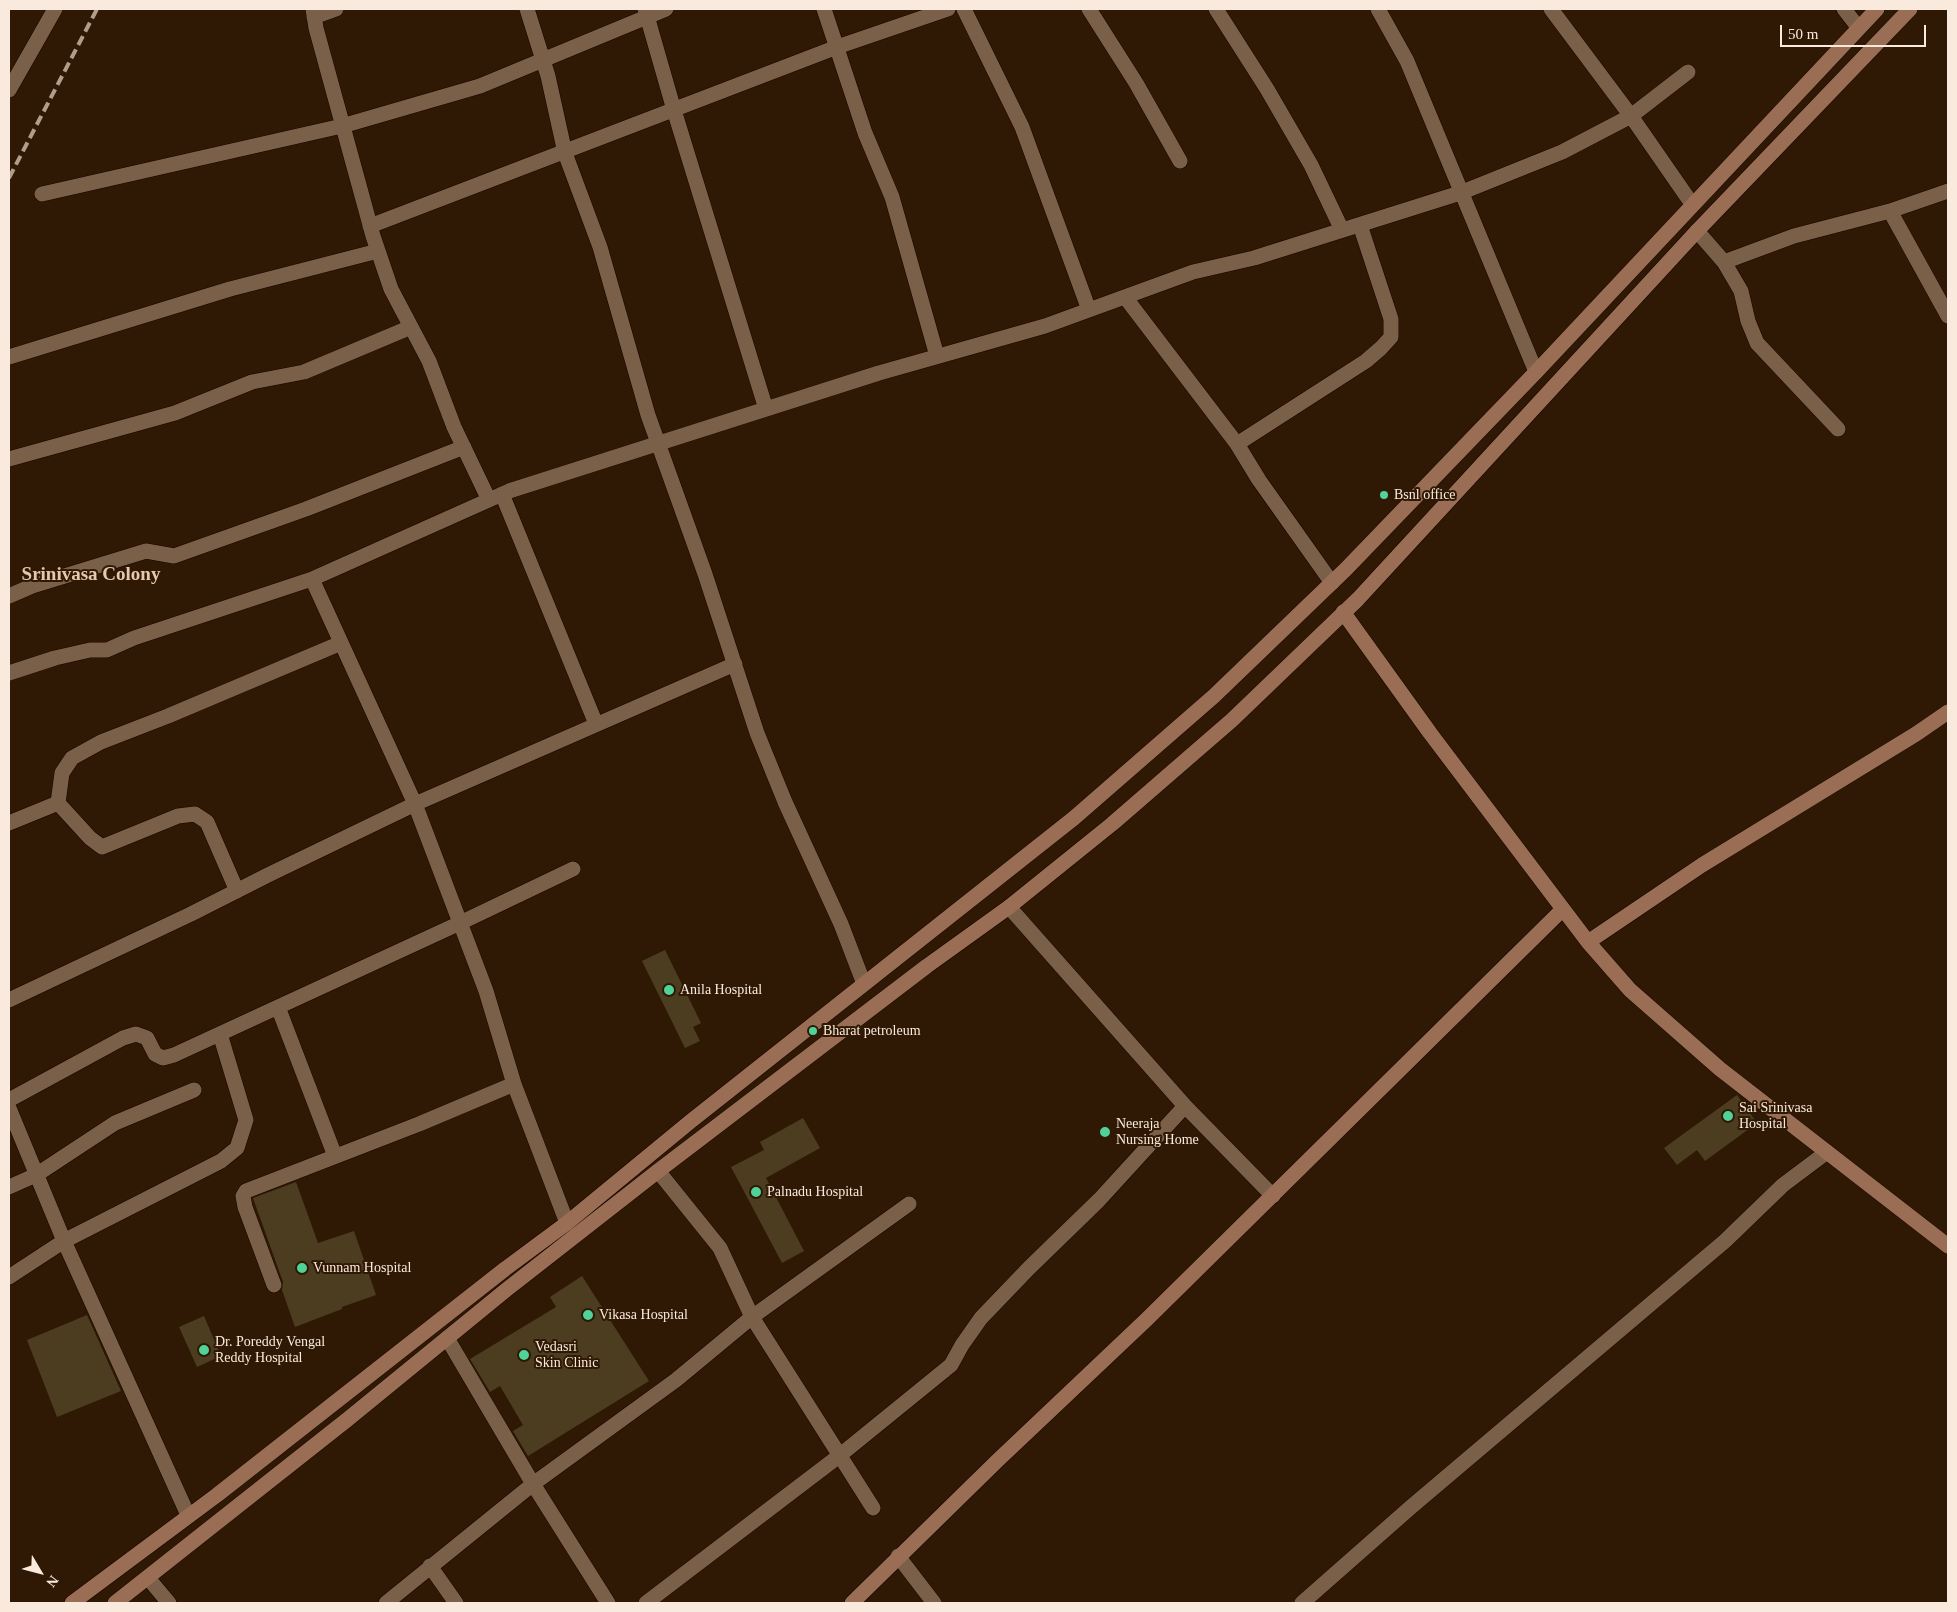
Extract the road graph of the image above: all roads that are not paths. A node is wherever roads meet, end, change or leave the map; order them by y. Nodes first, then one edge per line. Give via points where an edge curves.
1 (55, 9) edge
2 (336, 9) edge
3 (527, 9) edge
4 (666, 9) edge
5 (824, 9) edge
6 (948, 9) edge
7 (964, 9) edge
8 (1089, 9) edge
9 (1216, 9) edge
10 (1378, 9) edge
11 (1552, 9) edge
12 (1844, 9) edge
13 (1877, 9) edge
14 (1910, 9) edge
15 (313, 13) edge
16 (646, 13) edge
17 (1858, 28) junction
18 (837, 47) junction
19 (542, 59) junction
20 (1688, 72) dead end
21 (9, 90) edge
22 (674, 110) junction
23 (1631, 116) junction
24 (342, 126) junction
25 (564, 153) junction
26 (1180, 161) dead end
27 (1948, 191) edge
28 (1460, 193) junction
29 (42, 194) dead end
30 (1692, 204) junction
31 (1890, 211) junction
32 (1360, 225) junction
33 (370, 226) junction
34 (1342, 230) junction
35 (1697, 231) junction
36 (378, 251) junction
37 (1724, 262) junction
38 (1125, 297) junction
39 (1089, 310) junction
40 (1948, 316) edge
41 (411, 327) junction
42 (937, 356) junction
43 (9, 357) edge
44 (1536, 372) junction
45 (766, 409) junction
46 (1838, 428) dead end
47 (657, 443) junction
48 (1237, 444) junction
49 (464, 447) junction
50 (9, 459) edge
51 (496, 497) junction
52 (312, 579) junction
53 (1332, 583) junction
54 (9, 596) edge
55 (1344, 612) junction
56 (341, 642) junction
57 (735, 664) junction
58 (9, 673) edge
59 (1948, 712) edge
60 (596, 724) junction
61 (58, 803) junction
62 (415, 804) junction
63 (9, 824) edge
64 (573, 868) dead end
65 (237, 891) junction
66 (1009, 907) junction
67 (1563, 909) junction
68 (460, 923) junction
69 (1588, 942) junction
70 (864, 984) junction
71 (9, 1000) edge
72 (278, 1007) junction
73 (220, 1034) junction
74 (514, 1084) junction
75 (194, 1090) dead end
76 (9, 1100) edge
77 (1184, 1106) junction
78 (9, 1108) edge
79 (1828, 1152) junction
80 (335, 1156) junction
81 (658, 1171) junction
82 (36, 1175) junction
83 (9, 1187) edge
84 (1273, 1196) junction
85 (908, 1204) dead end
86 (567, 1223) junction
87 (64, 1241) junction
88 (1948, 1246) edge
89 (9, 1277) edge
90 (274, 1285) dead end
91 (752, 1317) junction
92 (447, 1338) junction
93 (839, 1456) junction
94 (533, 1484) junction
95 (874, 1508) dead end
96 (188, 1515) junction
97 (898, 1556) junction
98 (430, 1566) junction
99 (148, 1578) junction
100 (72, 1603) edge
101 (115, 1603) edge
102 (168, 1603) edge
103 (386, 1603) edge
104 (456, 1603) edge
105 (608, 1603) edge
106 (646, 1603) edge
107 (852, 1603) edge
108 (934, 1603) edge
109 (1302, 1603) edge

1 - 21 street
2 - 15 street
3 - 19 street
4 - 16 street
5 - 18 street
6 - 18 street
7 - 39 street via 1022,127
8 - 26 street
9 - 34 street via 1311,165
10 - 28 street via 1407,61
11 - 23 street
12 - 17 street
13 - 17 main road
14 - 35 main road
15 - 24 street
16 - 19 street
16 - 22 street
17 - 30 main road
18 - 22 street
18 - 42 street via 865,134 892,198
19 - 24 street via 480,86
19 - 25 street
20 - 23 street
22 - 25 street
22 - 45 street
23 - 28 street via 1562,152
23 - 30 street
24 - 29 street
24 - 33 street
25 - 33 street
25 - 47 street via 600,247
27 - 31 street
28 - 32 street
28 - 44 street
30 - 44 main road
31 - 37 street via 1794,236
31 - 40 street
32 - 34 street
32 - 48 street via 1391,319 1391,337 1366,361
33 - 36 street
34 - 38 street via 1254,258 1193,272
35 - 37 street
35 - 55 main road
36 - 41 street via 391,289
36 - 43 street via 230,288
37 - 46 street via 1741,290 1757,343
38 - 39 street
38 - 48 street
39 - 42 street via 1046,326
41 - 49 street via 429,360
41 - 50 street via 304,372 252,382 175,413
42 - 45 street
44 - 53 main road
45 - 47 street
47 - 51 street
47 - 57 street
48 - 53 street
49 - 51 street
49 - 54 street via 174,556 146,551
51 - 52 street
51 - 60 street
52 - 56 street
52 - 58 street via 134,638 107,650 90,650 55,658
53 - 70 main road via 1214,696 1074,818
55 - 66 main road via 1232,720 1112,824
55 - 67 main road via 1430,733
56 - 61 street via 101,742 72,758 62,773
56 - 62 street
57 - 60 street
57 - 70 street via 781,793 841,924
59 - 69 main road via 1702,865
60 - 62 street
61 - 63 street
61 - 65 street via 102,847 178,816 195,814 207,822
62 - 65 street
62 - 68 street
64 - 68 street
65 - 71 street
66 - 77 street
66 - 81 main road
67 - 69 main road
67 - 84 main road
68 - 72 street
68 - 74 street via 486,991
69 - 79 main road via 1630,990 1720,1069
70 - 86 main road via 691,1120
72 - 73 street
72 - 80 street
73 - 76 street via 163,1058 156,1054 148,1038 136,1034 122,1038
73 - 87 street via 246,1120 237,1148 221,1161
74 - 80 street
74 - 86 street
75 - 82 street via 114,1124
77 - 84 street
77 - 93 street via 1099,1200 981,1318 951,1365
78 - 82 street
79 - 88 main road
79 - 109 street via 1783,1185 1725,1241
80 - 90 street via 246,1191 243,1196
81 - 91 street via 720,1248
81 - 92 main road
82 - 83 street
82 - 87 street
84 - 97 main road
85 - 91 street
86 - 96 main road
87 - 89 street
87 - 96 street
91 - 93 street
91 - 94 street via 676,1380
92 - 94 street
92 - 99 main road
93 - 95 street
93 - 106 street
94 - 98 street
94 - 105 street
96 - 100 main road
97 - 107 main road
97 - 108 street
98 - 103 street
98 - 104 street
99 - 101 main road
99 - 102 street

